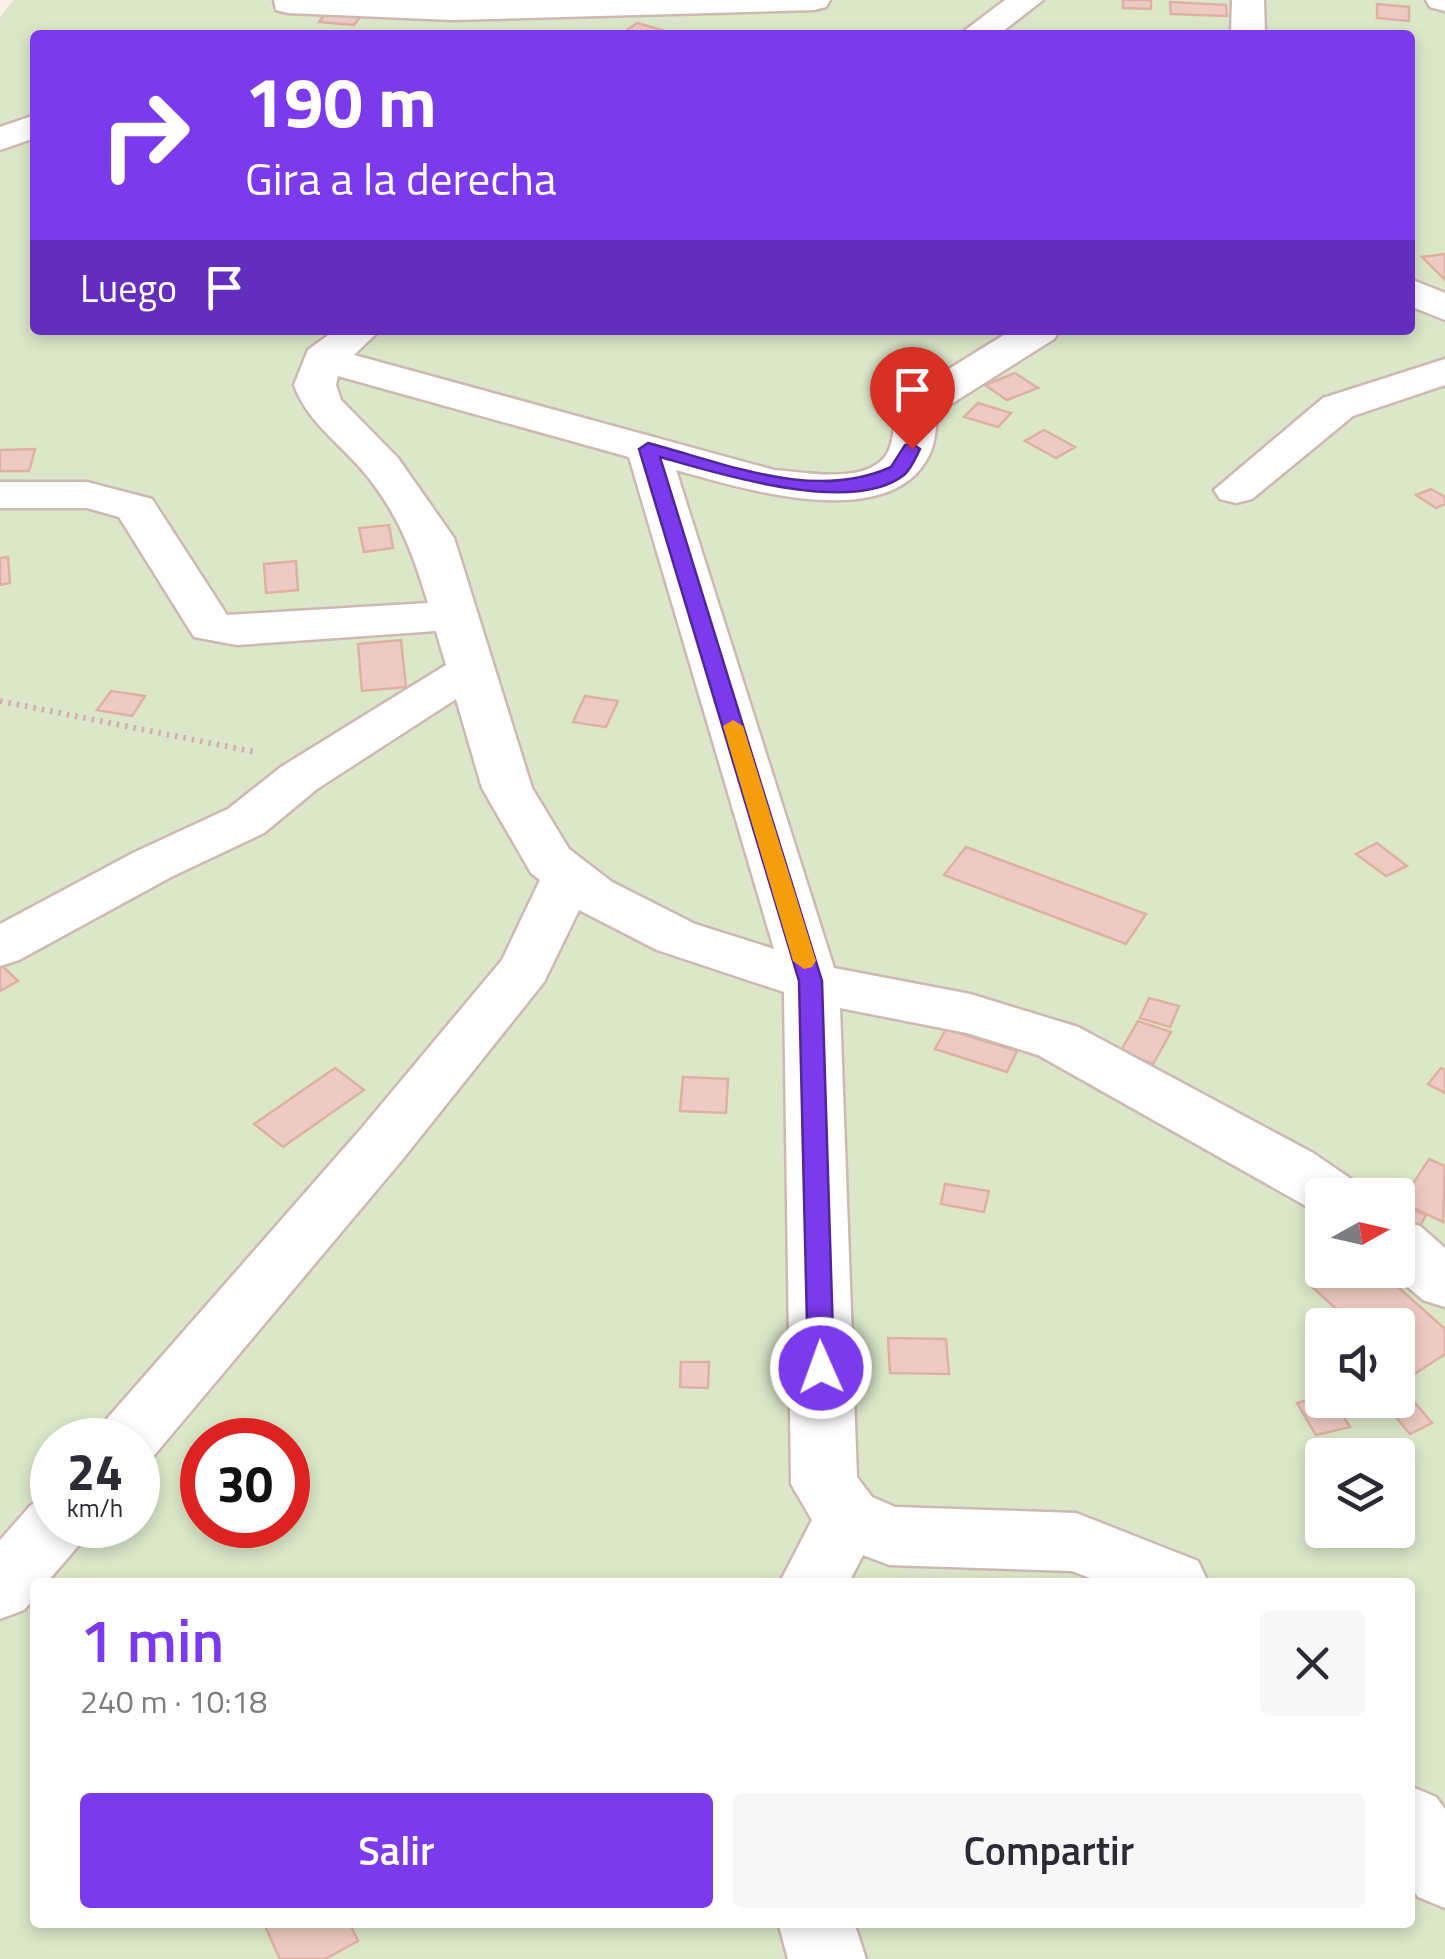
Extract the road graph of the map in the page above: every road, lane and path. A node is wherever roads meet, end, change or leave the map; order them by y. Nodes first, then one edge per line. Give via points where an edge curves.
1 (814, 0) edge
2 (1027, 0) edge
3 (1248, 0) edge
4 (290, 1) edge
5 (278, 30) edge
6 (983, 30) edge
7 (1248, 30) edge
8 (30, 128) edge
9 (0, 139) edge
10 (1415, 293) edge
11 (1445, 308) edge
12 (1032, 335) edge
13 (342, 344) edge
14 (1445, 371) edge
15 (648, 449) junction
16 (1236, 490) dead end
17 (0, 494) edge
18 (456, 615) junction
19 (472, 670) junction
20 (0, 701) edge
21 (320, 766) junction
22 (568, 878) junction
23 (0, 947) edge
24 (811, 981) junction
25 (1305, 1178) edge
26 (1415, 1257) edge
27 (1445, 1283) edge
28 (147, 1418) edge
29 (848, 1517) junction
30 (36, 1548) edge
31 (816, 1578) edge
32 (1164, 1578) edge
33 (0, 1590) edge
34 (1415, 1828) edge
35 (1445, 1872) edge
36 (818, 1928) edge
37 (827, 1959) edge

1 - 4 street via 453,10
2 - 6 street
3 - 7 street
4 - 5 street
8 - 9 street
10 - 11 street
12 - 15 street via 917,407 912,449 898,471 876,481 772,483
13 - 15 street
13 - 18 street via 315,385 322,404 382,467 431,538
14 - 16 street via 1338,407
15 - 24 street
17 - 18 street via 115,498 136,508 211,628
18 - 19 street
19 - 21 street
19 - 22 street via 507,788 550,862
20 - 21 path
21 - 23 street via 246,821
22 - 24 street via 676,937
22 - 28 street via 525,969
24 - 25 street via 970,1014 1058,1042
24 - 29 street via 824,1484
26 - 27 street
29 - 31 street
29 - 32 street via 889,1536 1076,1542
30 - 33 street
34 - 35 street
36 - 37 street

